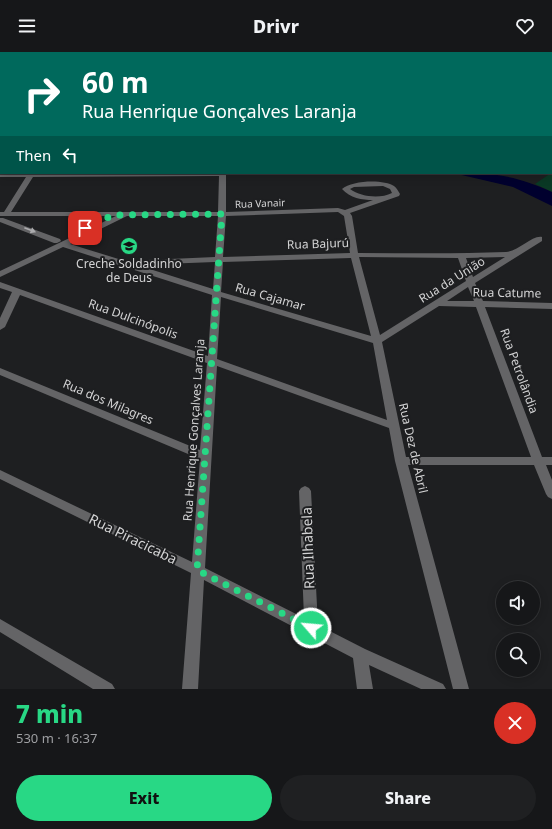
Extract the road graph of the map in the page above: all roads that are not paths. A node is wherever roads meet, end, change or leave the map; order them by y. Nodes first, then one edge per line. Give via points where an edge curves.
1 (32, 174) edge
2 (223, 174) edge
3 (0, 175) edge
4 (387, 198) junction
5 (345, 212) junction
6 (222, 214) junction
7 (113, 215) junction
8 (126, 215) junction
9 (3, 217) edge
10 (540, 239) dead end
11 (61, 243) junction
12 (518, 254) junction
13 (354, 255) junction
14 (461, 256) junction
15 (218, 260) junction
16 (120, 263) junction
17 (0, 267) edge
18 (0, 274) edge
19 (472, 282) junction
20 (0, 285) edge
21 (17, 292) junction
22 (216, 293) junction
23 (438, 303) junction
24 (481, 305) junction
25 (552, 306) edge
26 (0, 327) edge
27 (377, 341) junction
28 (212, 361) junction
29 (0, 371) edge
30 (394, 426) junction
31 (205, 457) junction
32 (552, 461) edge
33 (401, 462) junction
34 (538, 462) junction
35 (0, 474) edge
36 (305, 491) dead end
37 (552, 494) edge
38 (197, 570) junction
39 (0, 626) edge
40 (311, 628) junction
41 (360, 654) junction
42 (107, 689) edge
43 (190, 689) edge
44 (365, 689) edge
45 (438, 689) edge
46 (462, 689) edge

1 - 2 street
1 - 3 street
1 - 9 street
2 - 6 street, Rua Henrique Gonçalves Laranja
4 - 4 street via 393,197 396,191 384,184 357,184 346,189 355,196
4 - 5 street
5 - 6 street, Rua Vanair via 338,210
5 - 13 street, Rua Dez de Abril via 348,216
6 - 8 street, Rua Vanair
6 - 15 street, Rua Henrique Gonçalves Laranja
7 - 8 street, Rua Vanair
7 - 9 street, Rua Vanair
7 - 11 street
8 - 11 street
9 -> 11 street, Rua Cajamar
10 - 12 street, Rua da União
11 - 16 street, Rua Cajamar
11 - 17 street
11 - 18 street
12 - 14 street, Rua Bajurú
12 - 19 street, Rua da União
13 - 14 street, Rua Bajurú
13 - 15 street, Rua Bajurú
13 - 27 street, Rua Dez de Abril
14 - 19 street, Rua Petrolândia
15 - 16 street, Rua Bajurú
15 - 22 street, Rua Henrique Gonçalves Laranja
16 - 22 street, Rua Cajamar
19 - 23 street, Rua da União
19 - 24 street, Rua Petrolândia
20 - 21 street, Rua Dulcinópolis
21 - 26 street
21 - 28 street, Rua Dulcinópolis
22 - 27 street, Rua Cajamar
22 - 28 street, Rua Henrique Gonçalves Laranja
23 - 24 street, Rua Catume
23 - 27 street, Rua da União
24 - 25 street, Rua Catume
24 - 34 street, Rua Petrolândia
27 - 30 street, Rua Dez de Abril
28 - 30 street, Rua Dulcinópolis
28 - 31 street, Rua Henrique Gonçalves Laranja
29 - 31 street, Rua dos Milagres
30 - 33 street, Rua Dez de Abril
31 - 38 street, Rua Henrique Gonçalves Laranja
32 - 34 street
33 - 34 street
33 - 46 street, Rua Dez de Abril
34 - 37 street, Rua Petrolândia
35 - 38 street, Rua Piracicaba
36 - 40 street, Rua Ilhabela
38 - 40 street, Rua Piracicaba
38 - 43 street, Rua Henrique Gonçalves Laranja
39 - 42 street
40 - 41 street, Rua Piracicaba
41 - 44 street
41 - 45 street, Rua Piracicaba

